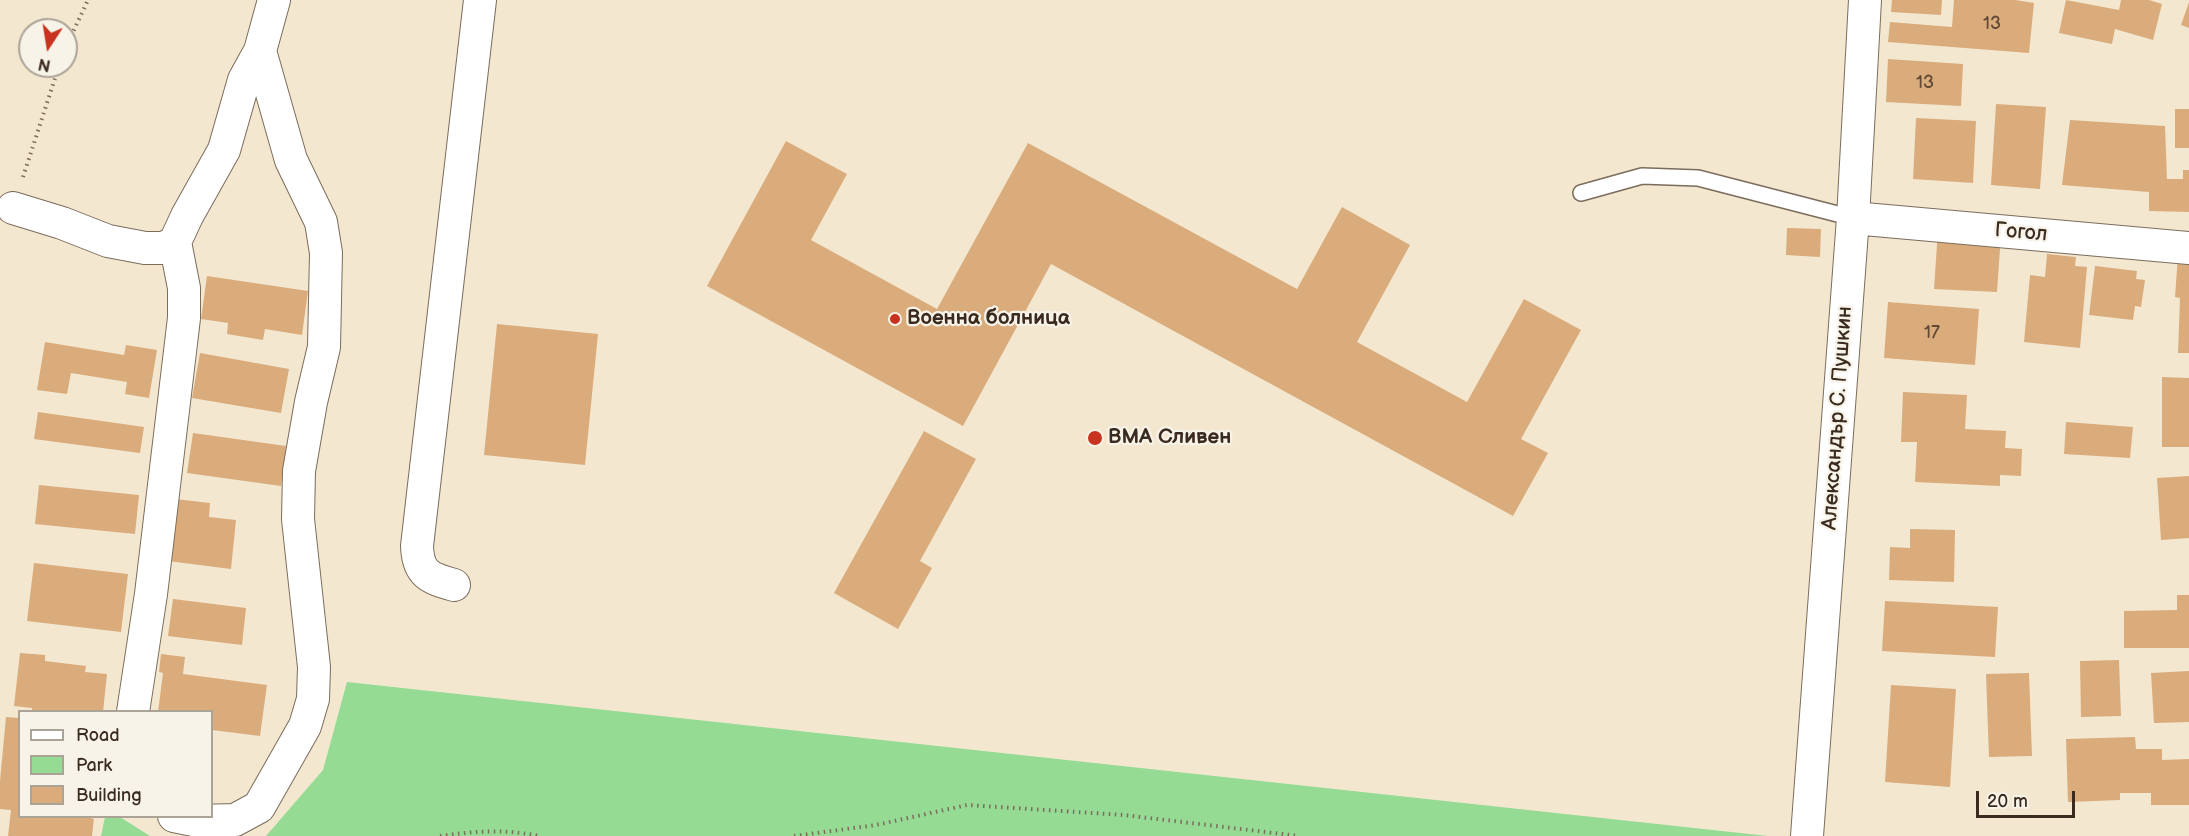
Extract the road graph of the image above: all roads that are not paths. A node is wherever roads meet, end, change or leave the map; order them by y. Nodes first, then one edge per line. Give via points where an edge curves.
1 (274, 0) edge
2 (480, 0) edge
3 (1865, 0) edge
4 (260, 51) junction
5 (1581, 193) dead end
6 (13, 208) road end
7 (1853, 218) junction
8 (175, 242) junction
9 (2189, 248) edge
10 (454, 585) dead end
11 (133, 710) edge
12 (184, 818) edge
13 (1807, 836) edge

1 - 4 street
2 - 10 street via 417,546 417,561 426,575
3 - 7 street, Александър С. Пушкин
4 - 8 street via 244,80 224,150
4 - 12 street via 291,160 321,222 326,253 324,347 299,471 298,519 314,667 313,699 305,726 259,807 235,820
5 - 7 lane via 1642,176 1698,178
6 - 8 street via 108,241 145,248 164,248
7 - 9 street, Гогол
7 - 13 street, Александър С. Пушкин
8 - 11 street via 184,288 184,318

